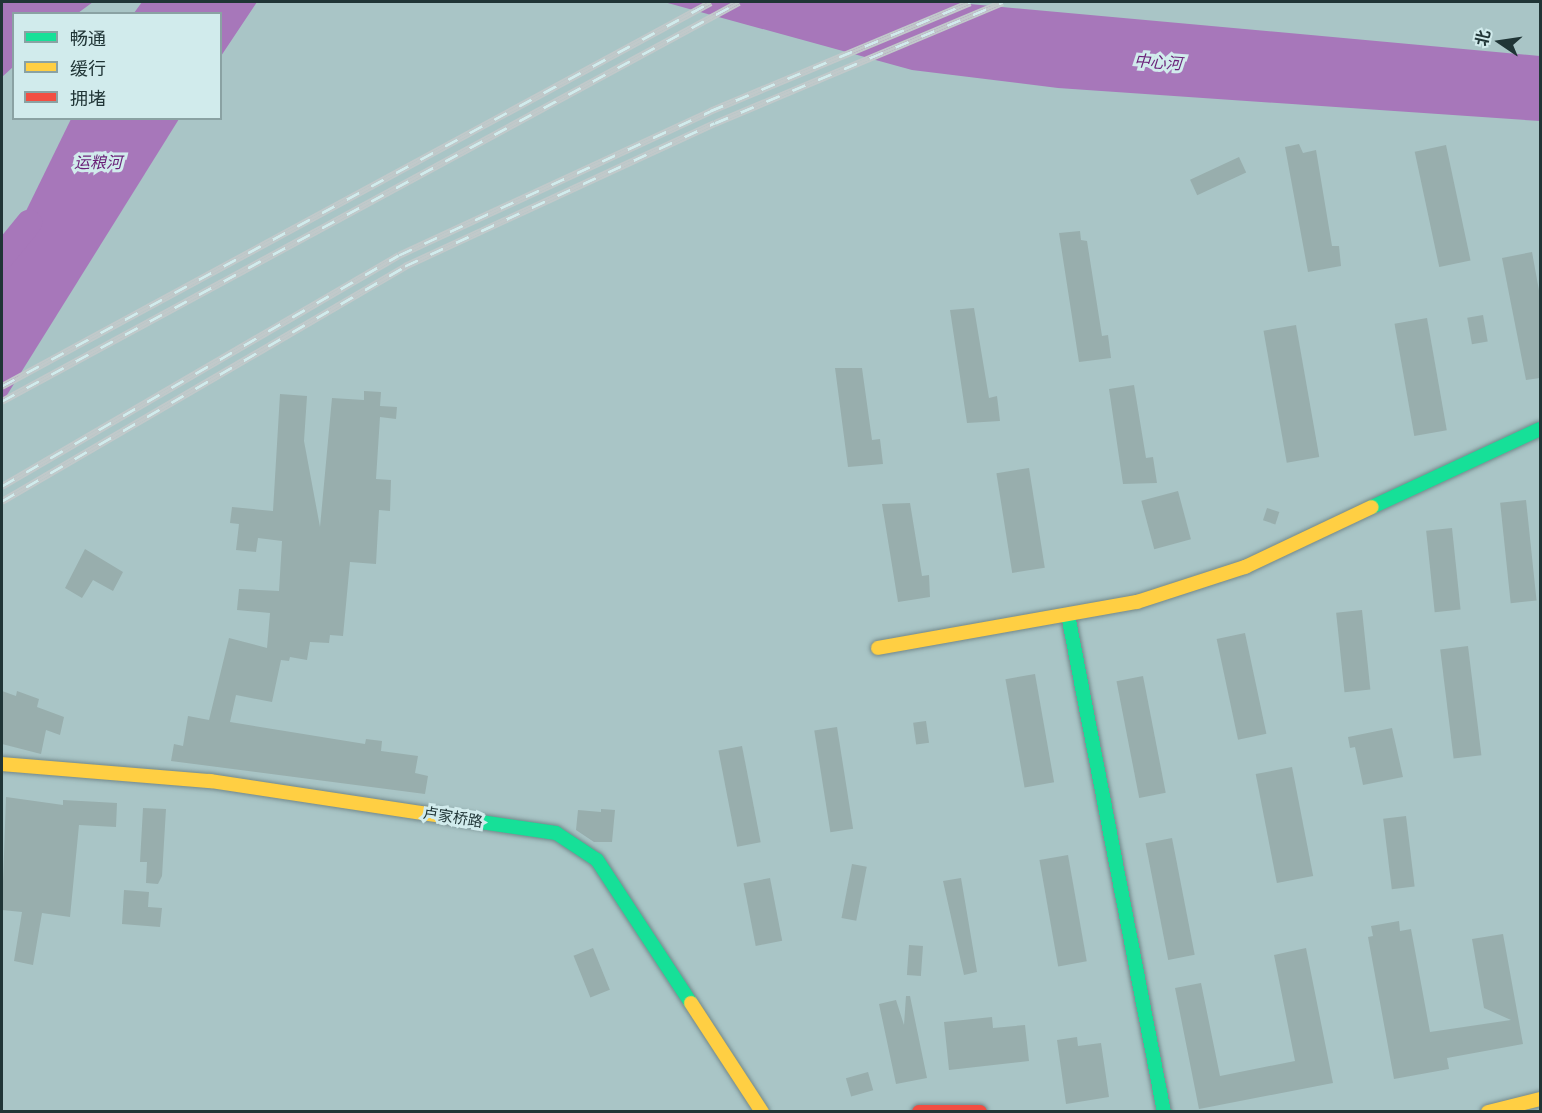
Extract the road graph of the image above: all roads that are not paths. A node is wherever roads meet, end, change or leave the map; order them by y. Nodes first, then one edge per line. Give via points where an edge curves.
1 (1540, 429) edge
2 (1068, 615) junction
3 (878, 648) dead end
4 (2, 764) edge
5 (1540, 1099) edge
6 (762, 1112) edge
7 (919, 1112) edge
8 (980, 1112) edge
9 (1164, 1112) edge
10 (1488, 1112) edge

1 - 2 street via 1245,567 1137,602
2 - 3 street
2 - 9 street
4 - 6 street, 卢家桥路 via 210,781 556,832 597,860
5 - 10 street
7 - 8 street

